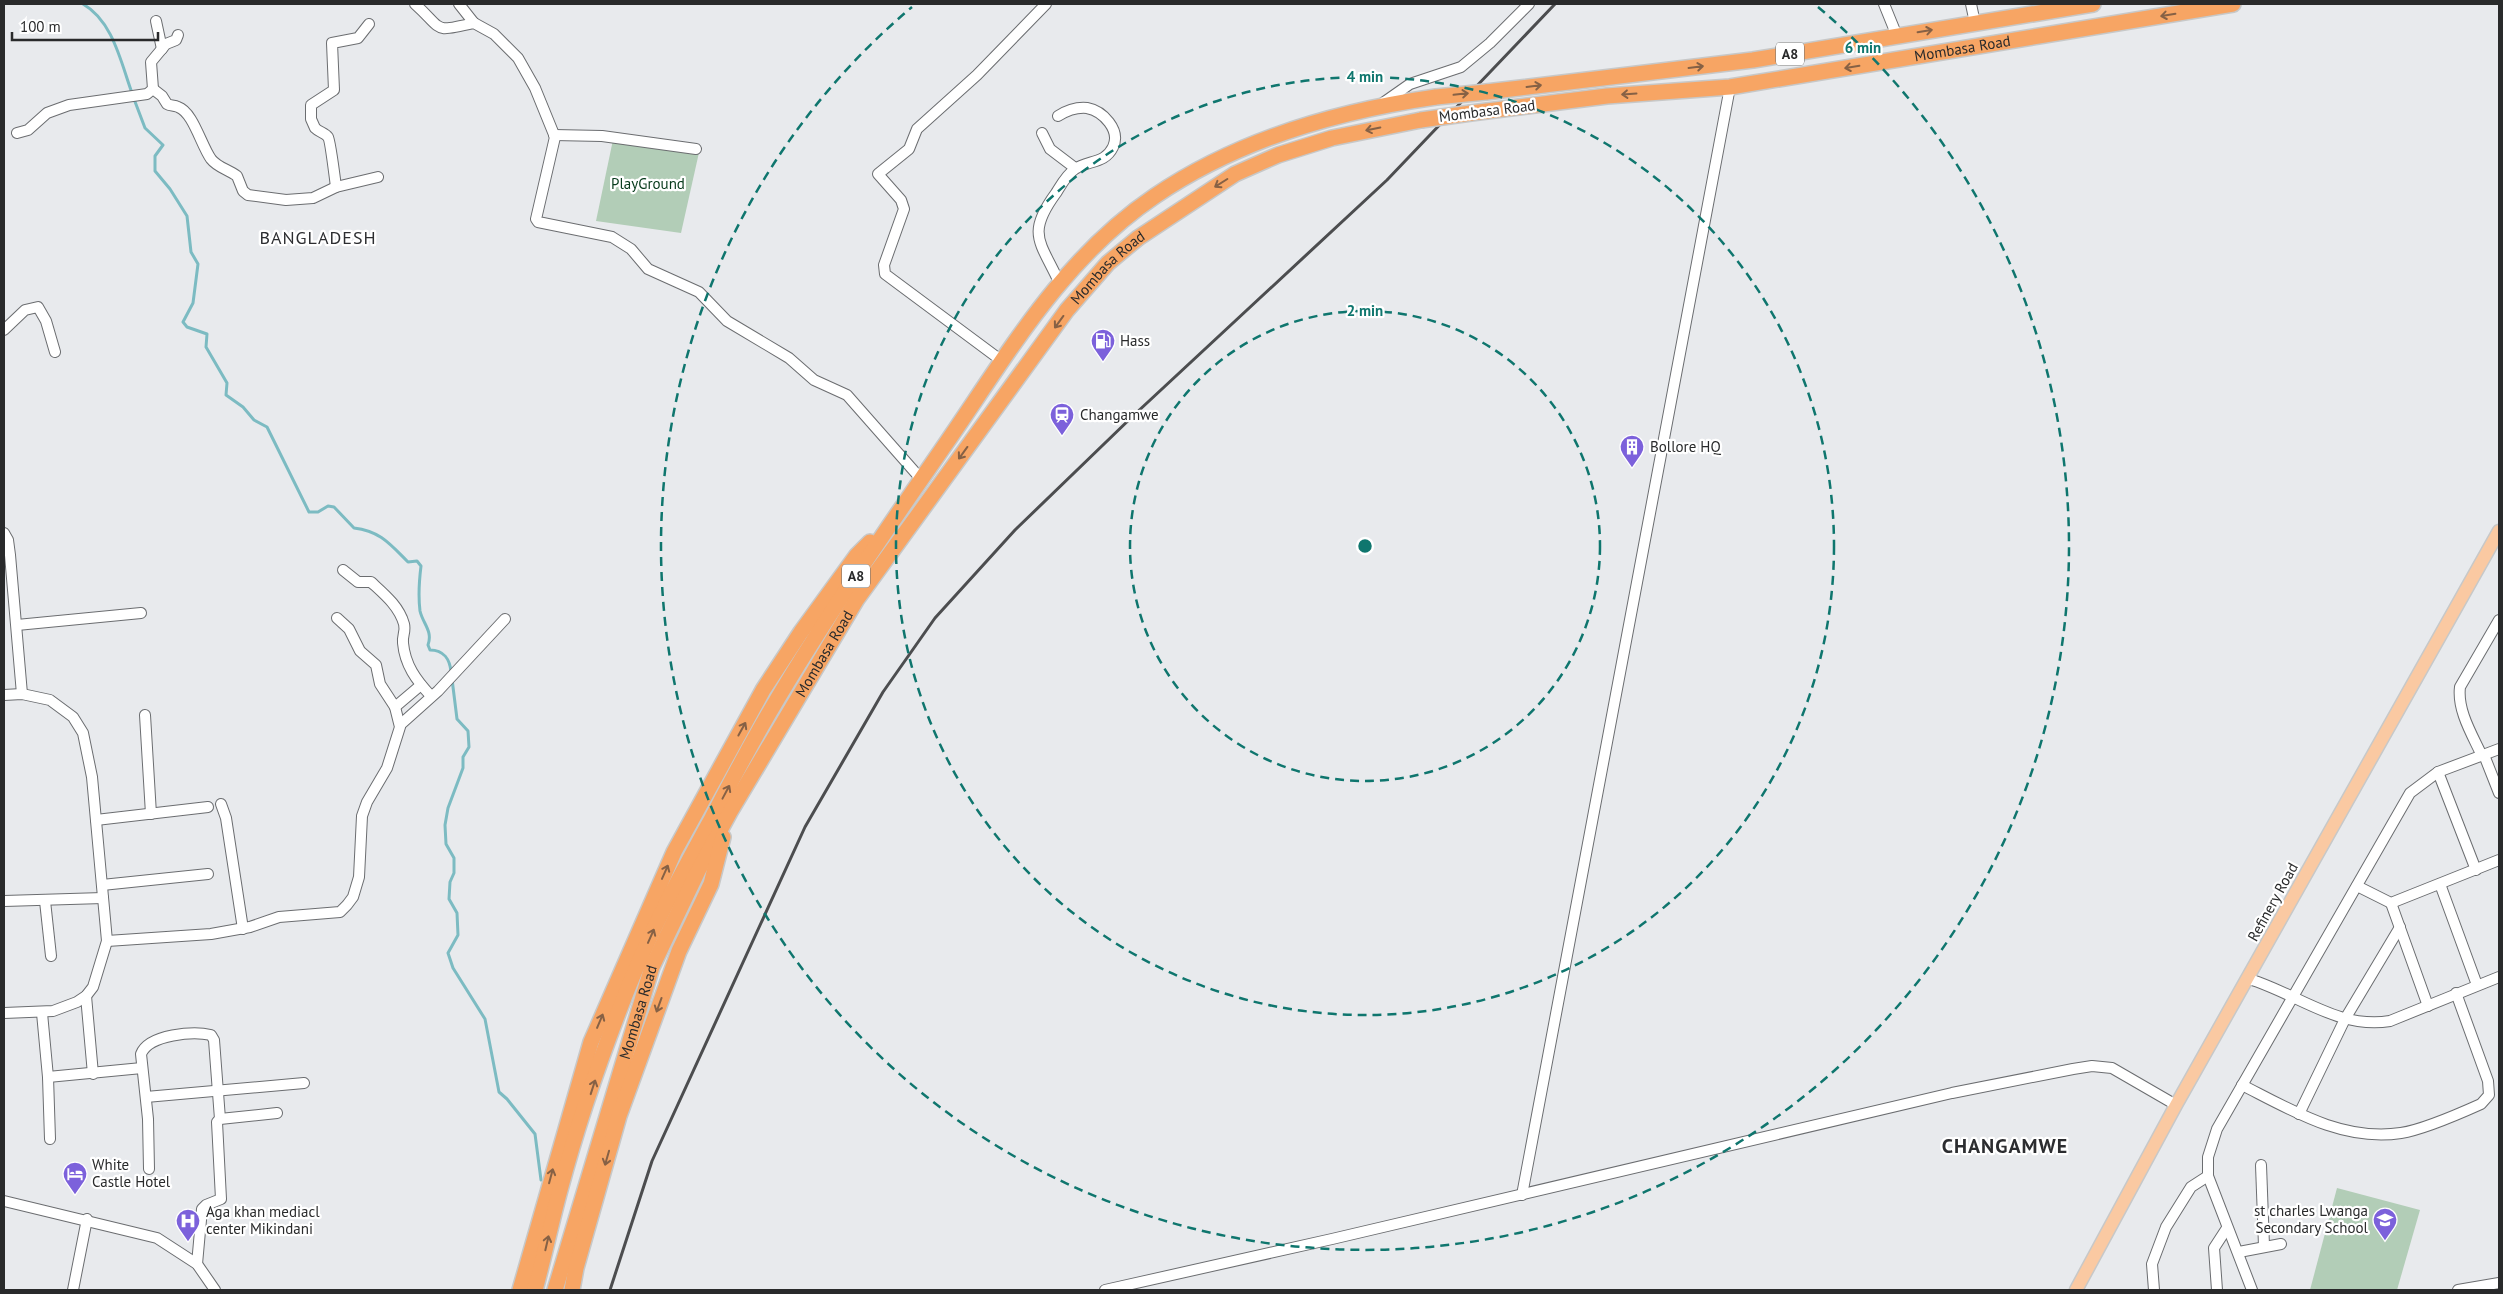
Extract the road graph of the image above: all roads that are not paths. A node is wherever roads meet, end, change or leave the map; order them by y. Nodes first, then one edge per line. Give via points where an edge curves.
1 (415, 4) edge
2 (460, 4) edge
3 (1046, 4) edge
4 (1529, 4) edge
5 (1884, 4) edge
6 (1971, 4) edge
7 (2093, 4) edge
8 (2233, 4) edge
9 (156, 21) dead end
10 (474, 23) junction
11 (1975, 23) junction
12 (369, 24) dead end
13 (178, 36) dead end
14 (1897, 36) junction
15 (162, 49) junction
16 (1730, 87) junction
17 (153, 89) junction
18 (1380, 105) junction
19 (1058, 116) dead end
20 (16, 133) dead end
21 (1042, 133) dead end
22 (554, 135) junction
23 (696, 149) dead end
24 (1075, 168) junction
25 (378, 178) dead end
26 (336, 187) junction
27 (1059, 282) junction
28 (4, 330) edge
29 (55, 352) dead end
30 (1002, 361) junction
31 (921, 479) junction
32 (901, 509) junction
33 (2499, 531) edge
34 (4, 533) edge
35 (343, 570) dead end
36 (141, 613) dead end
37 (337, 618) dead end
38 (506, 619) dead end
39 (2499, 620) edge
40 (17, 625) junction
41 (421, 685) junction
42 (434, 693) junction
43 (22, 694) junction
44 (4, 695) edge
45 (395, 707) junction
46 (145, 715) dead end
47 (400, 725) junction
48 (2499, 749) edge
49 (2483, 756) junction
50 (2438, 772) junction
51 (2499, 793) edge
52 (221, 804) dead end
53 (208, 807) dead end
54 (730, 812) junction
55 (151, 814) junction
56 (96, 820) junction
57 (2499, 860) edge
58 (2476, 870) junction
59 (208, 874) dead end
60 (2440, 884) junction
61 (102, 886) junction
62 (2357, 886) junction
63 (103, 898) junction
64 (45, 901) junction
65 (4, 902) edge
66 (2390, 903) junction
67 (2400, 928) junction
68 (243, 929) junction
69 (107, 941) junction
70 (51, 956) dead end
71 (2499, 978) edge
72 (2248, 979) junction
73 (2477, 986) junction
74 (2456, 993) junction
75 (86, 996) junction
76 (2292, 997) junction
77 (2428, 1006) junction
78 (4, 1013) edge
79 (42, 1013) junction
80 (2345, 1019) junction
81 (142, 1068) junction
82 (93, 1074) junction
83 (48, 1077) junction
84 (304, 1083) dead end
85 (2242, 1085) junction
86 (218, 1092) junction
87 (146, 1098) junction
88 (2176, 1105) junction
89 (277, 1113) dead end
90 (2299, 1114) junction
91 (220, 1119) junction
92 (50, 1139) dead end
93 (2261, 1165) dead end
94 (149, 1168) dead end
95 (2208, 1176) junction
96 (1522, 1195) junction
97 (4, 1201) edge
98 (87, 1219) junction
99 (2227, 1228) junction
100 (2282, 1244) dead end
101 (2264, 1246) junction
102 (2238, 1252) junction
103 (198, 1264) junction
104 (2499, 1283) edge
105 (73, 1290) edge
106 (215, 1290) edge
107 (520, 1290) edge
108 (535, 1290) edge
109 (555, 1290) edge
110 (572, 1290) edge
111 (1105, 1290) edge
112 (2076, 1290) edge
113 (2154, 1290) edge
114 (2217, 1290) edge
115 (2252, 1290) edge
116 (2458, 1290) edge

1 - 10 street via 445,30
2 - 10 street
3 - 30 street via 977,75 917,130 910,149 878,174 904,208 884,265 884,274
4 - 18 street via 1461,67 1410,84
5 - 14 street
6 - 11 street
7 - 11 highway, Mombasa Road / A8
8 -> 16 highway, Mombasa Road / A8
9 - 15 street
10 - 22 street via 500,39 518,58 535,88
14 -> 11 highway, Mombasa Road / A8
12 - 26 street via 358,38 332,43 334,90 310,108 315,128 330,142
13 - 15 street
18 -> 14 highway, Mombasa Road / A8, bridge via 1753,60
15 - 17 street via 151,62
16 -> 54 highway, Mombasa Road / A8, bridge via 1607,96 1471,113 1332,138 1278,155 1234,174 1138,238 1108,263 1067,310 857,599
16 - 96 street
17 - 20 street via 147,94 69,105 47,113 28,130
17 - 26 street via 167,104 186,112 212,160 237,176 248,195 298,200 320,196
18 - 27 highway, Mombasa Road / A8 via 1257,141 1199,169 1153,197 1090,248
19 - 24 street via 1081,108 1093,110 1106,118 1116,136 1114,146 1103,159
21 - 24 street via 1050,149
22 - 23 street via 602,136
22 - 31 street via 537,221 612,236 631,249 648,269 696,290 726,321 789,358 814,380 847,395
24 - 27 street via 1050,202 1037,229
25 - 26 street
27 - 30 highway, Mombasa Road / A8
28 - 29 street via 25,310 38,307 46,321
30 - 31 highway, Mombasa Road / A8
31 - 32 highway, Mombasa Road / A8
107 -> 32 highway via 591,1042 674,852 763,690 800,632 857,555
108 -> 32 highway, Mombasa Road / A8 via 560,1189 602,1059 629,985 660,917 762,725
33 - 72 main road, Refinery Road
34 - 40 street via 8,540
35 - 41 street via 358,582 371,582 398,610 405,629 405,660
36 - 40 street
37 - 45 street via 349,630 360,651 376,665 381,688
38 - 42 street
39 - 49 street via 2459,694 2462,710
40 - 43 street
41 - 42 street
41 - 45 street
42 - 47 street
43 - 44 street
43 - 56 street via 50,700 80,726 89,760
45 - 47 street
46 - 55 street
47 - 68 street via 388,768 362,816 359,877 354,896 340,912 279,917
48 - 49 street
49 - 50 street
49 - 51 street
50 - 58 street
50 - 62 street via 2410,793
52 - 68 street
53 - 55 street
54 - 109 highway, Mombasa Road / A8 via 652,967
54 -> 110 highway via 711,884 679,951 619,1116
55 - 56 street
56 - 61 street
57 - 58 street
58 - 60 street
59 - 61 street
60 - 66 street
60 - 73 street
61 - 63 street
62 - 66 street
62 - 76 street
63 - 64 street
63 - 69 street
64 - 65 street
64 - 70 street
66 - 67 street
67 - 77 street
67 - 80 street
68 - 69 street
69 - 75 street via 93,986
71 - 73 street
72 - 76 street
72 - 88 main road, Refinery Road
73 - 74 street
74 - 77 street
74 - 90 street via 2488,1081 2488,1095 2481,1104 2402,1133 2373,1135 2349,1132
75 - 79 street via 62,1008
75 - 82 street
76 - 80 street
76 - 85 street
77 - 80 street via 2375,1024
78 - 79 street
79 - 83 street
80 - 90 street
81 - 82 street
81 - 86 street via 143,1050 160,1039 174,1035 211,1035
81 - 87 street
82 - 83 street
83 - 92 street
84 - 86 street
85 - 90 street
85 - 95 street via 2217,1129 2208,1157
86 - 87 street
86 - 91 street
87 - 94 street
88 - 96 street via 2112,1068 2092,1066 1952,1093
88 - 112 main road, Refinery Road
89 - 91 street
91 - 103 street via 216,1125 221,1199 202,1209
93 - 101 street
95 - 99 street
95 - 113 street via 2191,1187 2166,1228 2152,1264
96 - 111 street
97 - 98 street
98 - 103 street via 157,1238
98 - 105 street
99 - 102 street
99 - 114 street via 2214,1248
100 - 101 street
101 - 102 street
102 - 115 street
103 - 106 street
104 - 116 street

